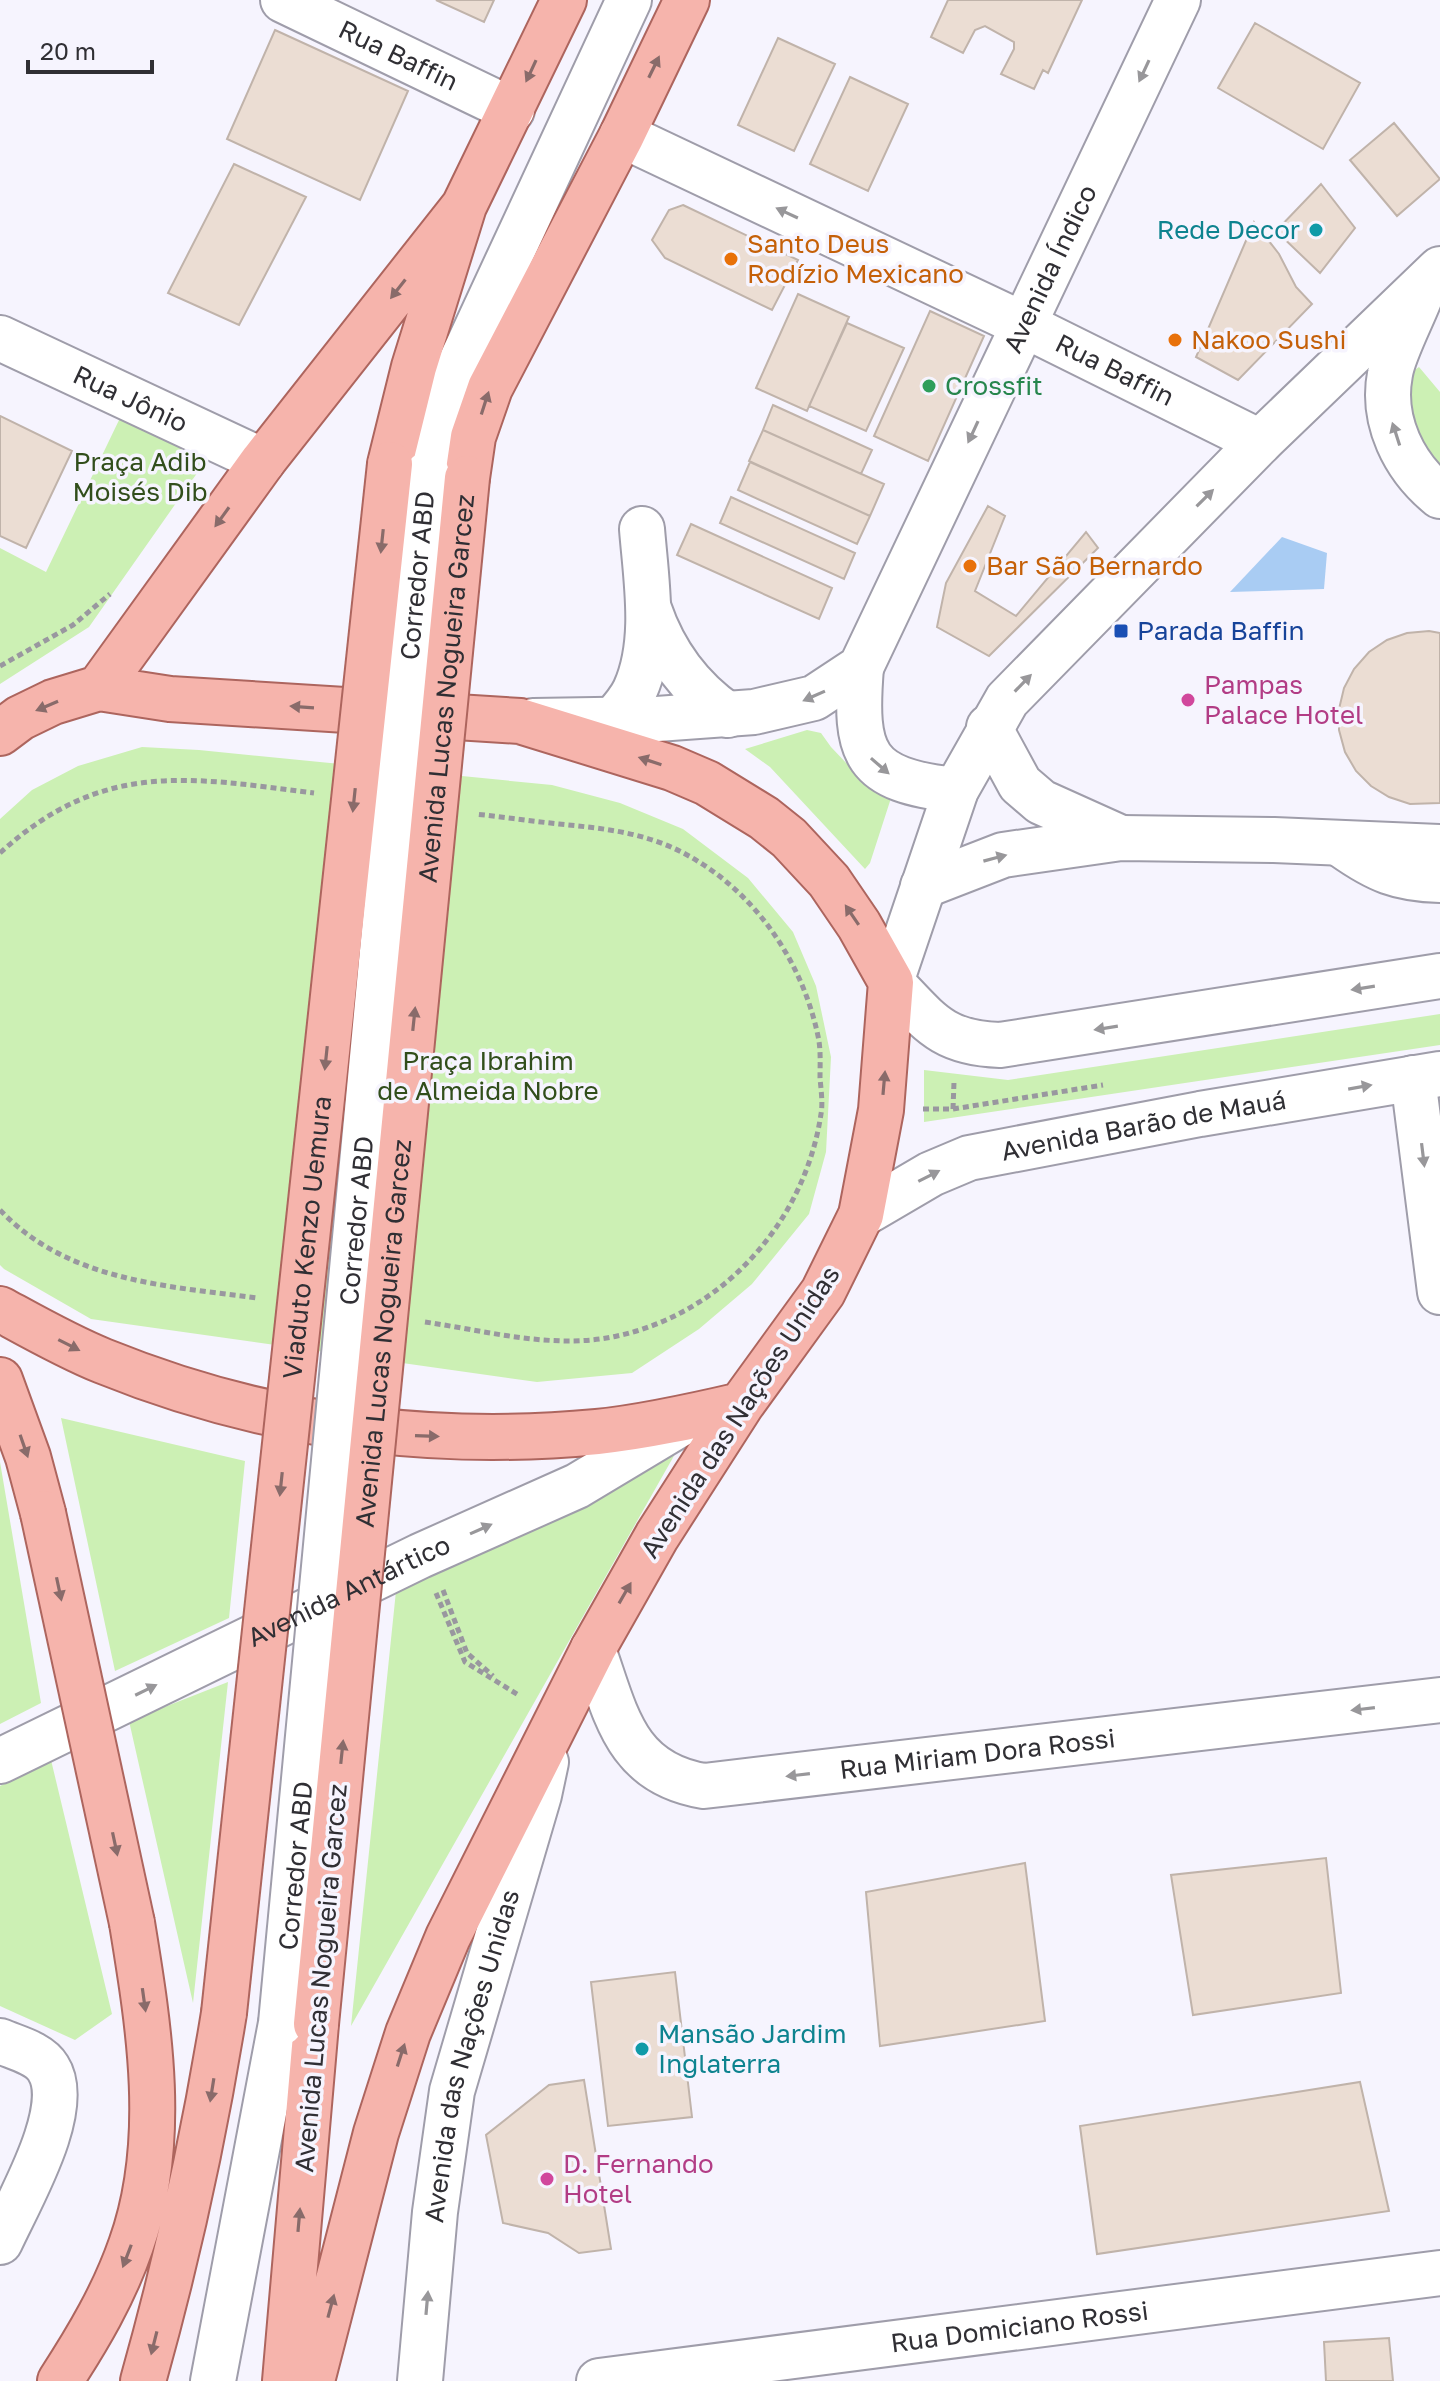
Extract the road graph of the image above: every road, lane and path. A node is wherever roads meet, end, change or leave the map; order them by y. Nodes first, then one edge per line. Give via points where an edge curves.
1 (283, 0) edge
2 (564, 0) edge
3 (629, 0) edge
4 (687, 0) edge
5 (1178, 0) edge
6 (512, 110) junction
7 (622, 135) junction
8 (464, 206) junction
9 (1433, 276) edge
10 (1024, 325) junction
11 (0, 338) edge
12 (1260, 442) junction
13 (263, 461) junction
14 (428, 472) junction
15 (1440, 496) edge
16 (642, 529) dead end
17 (113, 591) dead end
18 (649, 609) junction
19 (0, 666) edge
20 (861, 667) junction
21 (99, 688) junction
22 (728, 715) junction
23 (613, 720) junction
24 (520, 721) junction
25 (989, 727) junction
26 (0, 733) edge
27 (956, 790) junction
28 (328, 795) dead end
29 (466, 812) dead end
30 (1121, 838) junction
31 (1339, 842) junction
32 (1440, 847) edge
33 (0, 853) edge
34 (1440, 880) edge
35 (923, 886) junction
36 (1440, 976) edge
37 (891, 982) junction
38 (1426, 1076) edge
39 (0, 1210) edge
40 (861, 1215) junction
41 (1440, 1292) edge
42 (266, 1300) dead end
43 (0, 1309) edge
44 (420, 1321) dead end
45 (0, 1380) edge
46 (741, 1405) junction
47 (695, 1415) junction
48 (424, 1554) junction
49 (593, 1649) junction
50 (1440, 1700) edge
51 (547, 1735) junction
52 (0, 1761) edge
53 (298, 2024) junction
54 (0, 2041) edge
55 (0, 2242) edge
56 (1440, 2273) edge
57 (60, 2381) edge
58 (143, 2381) edge
59 (213, 2381) edge
60 (285, 2381) edge
61 (312, 2381) edge
62 (420, 2381) edge
63 (599, 2381) edge

1 - 6 street, Rua Baffin
2 -> 6 main road, Avenida Lucas Nogueira Garcez
3 - 14 street, Corredor ABD via 452,381
7 -> 4 main road, Avenida Lucas Nogueira Garcez
5 -> 10 street, Avenida Índico
6 - 8 main road, Avenida Lucas Nogueira Garcez
10 -> 7 street, Rua Baffin
14 -> 7 main road, Avenida Lucas Nogueira Garcez via 473,437 490,388
8 -> 13 main road, Avenida Lucas Nogueira Garcez
8 - 14 main road, Avenida Lucas Nogueira Garcez via 403,404
9 - 12 street, Avenida das Nações Unidas
15 -> 9 street via 1416,475 1402,452 1389,399 1390,372
10 - 12 street, Rua Baffin
10 -> 20 street, Avenida Índico
11 - 13 street, Rua Jônio
25 -> 12 street, Avenida das Nações Unidas via 1007,700
13 -> 21 main road, Avenida Lucas Nogueira Garcez
14 - 53 main road, Avenida Lucas Nogueira Garcez, bridge
14 -> 58 main road, Viaduto Kenzo Uemura, bridge via 224,2013 210,2101
16 - 18 street
17 - 19 path via 73,625
18 - 22 street via 658,636 695,690
18 - 23 street via 639,681
20 -> 22 street via 814,698
20 -> 27 street, Avenida Índico via 860,729 870,759 907,783
24 -> 21 main road via 170,699
21 -> 26 main road via 53,702
22 - 23 street
23 - 24 street
37 -> 24 main road via 829,881 764,818 672,768
25 - 27 street, Avenida das Nações Unidas
25 - 30 street via 1020,784 1041,802
27 - 35 street, Avenida das Nações Unidas
28 - 33 path via 206,780 151,780 66,804
29 - 44 path via 616,829 672,847 721,877 763,917 795,967 819,1037 822,1111 811,1161 785,1218 738,1276 681,1314 617,1336 557,1341
30 - 31 street
35 -> 30 street via 1003,855
31 - 32 street
31 - 34 street via 1382,871 1411,880
35 - 37 street, Avenida das Nações Unidas
36 -> 37 street via 1000,1045 947,1034
40 -> 37 main road, Avenida das Nações Unidas via 881,1110
40 -> 38 street, Avenida Barão de Mauá via 969,1158
38 -> 41 street
39 - 42 path via 60,1256 128,1280
40 - 46 main road, Avenida das Nações Unidas via 823,1292
43 -> 47 main road via 100,1360 170,1387 250,1410 392,1433 504,1438 600,1432
45 -> 57 main road, bridge via 43,1513 132,1923 150,2067 148,2173 133,2242 92,2331
46 - 47 main road
49 -> 46 main road, Avenida das Nações Unidas
48 -> 47 street, Avenida Antártico via 577,1486
48 - 48 path via 467,1653 520,1696 465,1662
52 -> 48 street, Avenida Antártico
50 -> 49 street, Rua Miriam Dora Rossi via 704,1786 668,1777 638,1753 621,1726
49 - 51 main road, Avenida das Nações Unidas
61 -> 51 main road, Avenida das Nações Unidas via 376,2133 408,2033 448,1937
62 -> 51 street, Avenida das Nações Unidas via 452,2091 539,1795
53 - 59 street
60 -> 53 main road, Avenida Lucas Nogueira Garcez
54 - 55 street via 47,2065 57,2095 55,2115
56 - 63 street, Rua Domiciano Rossi

